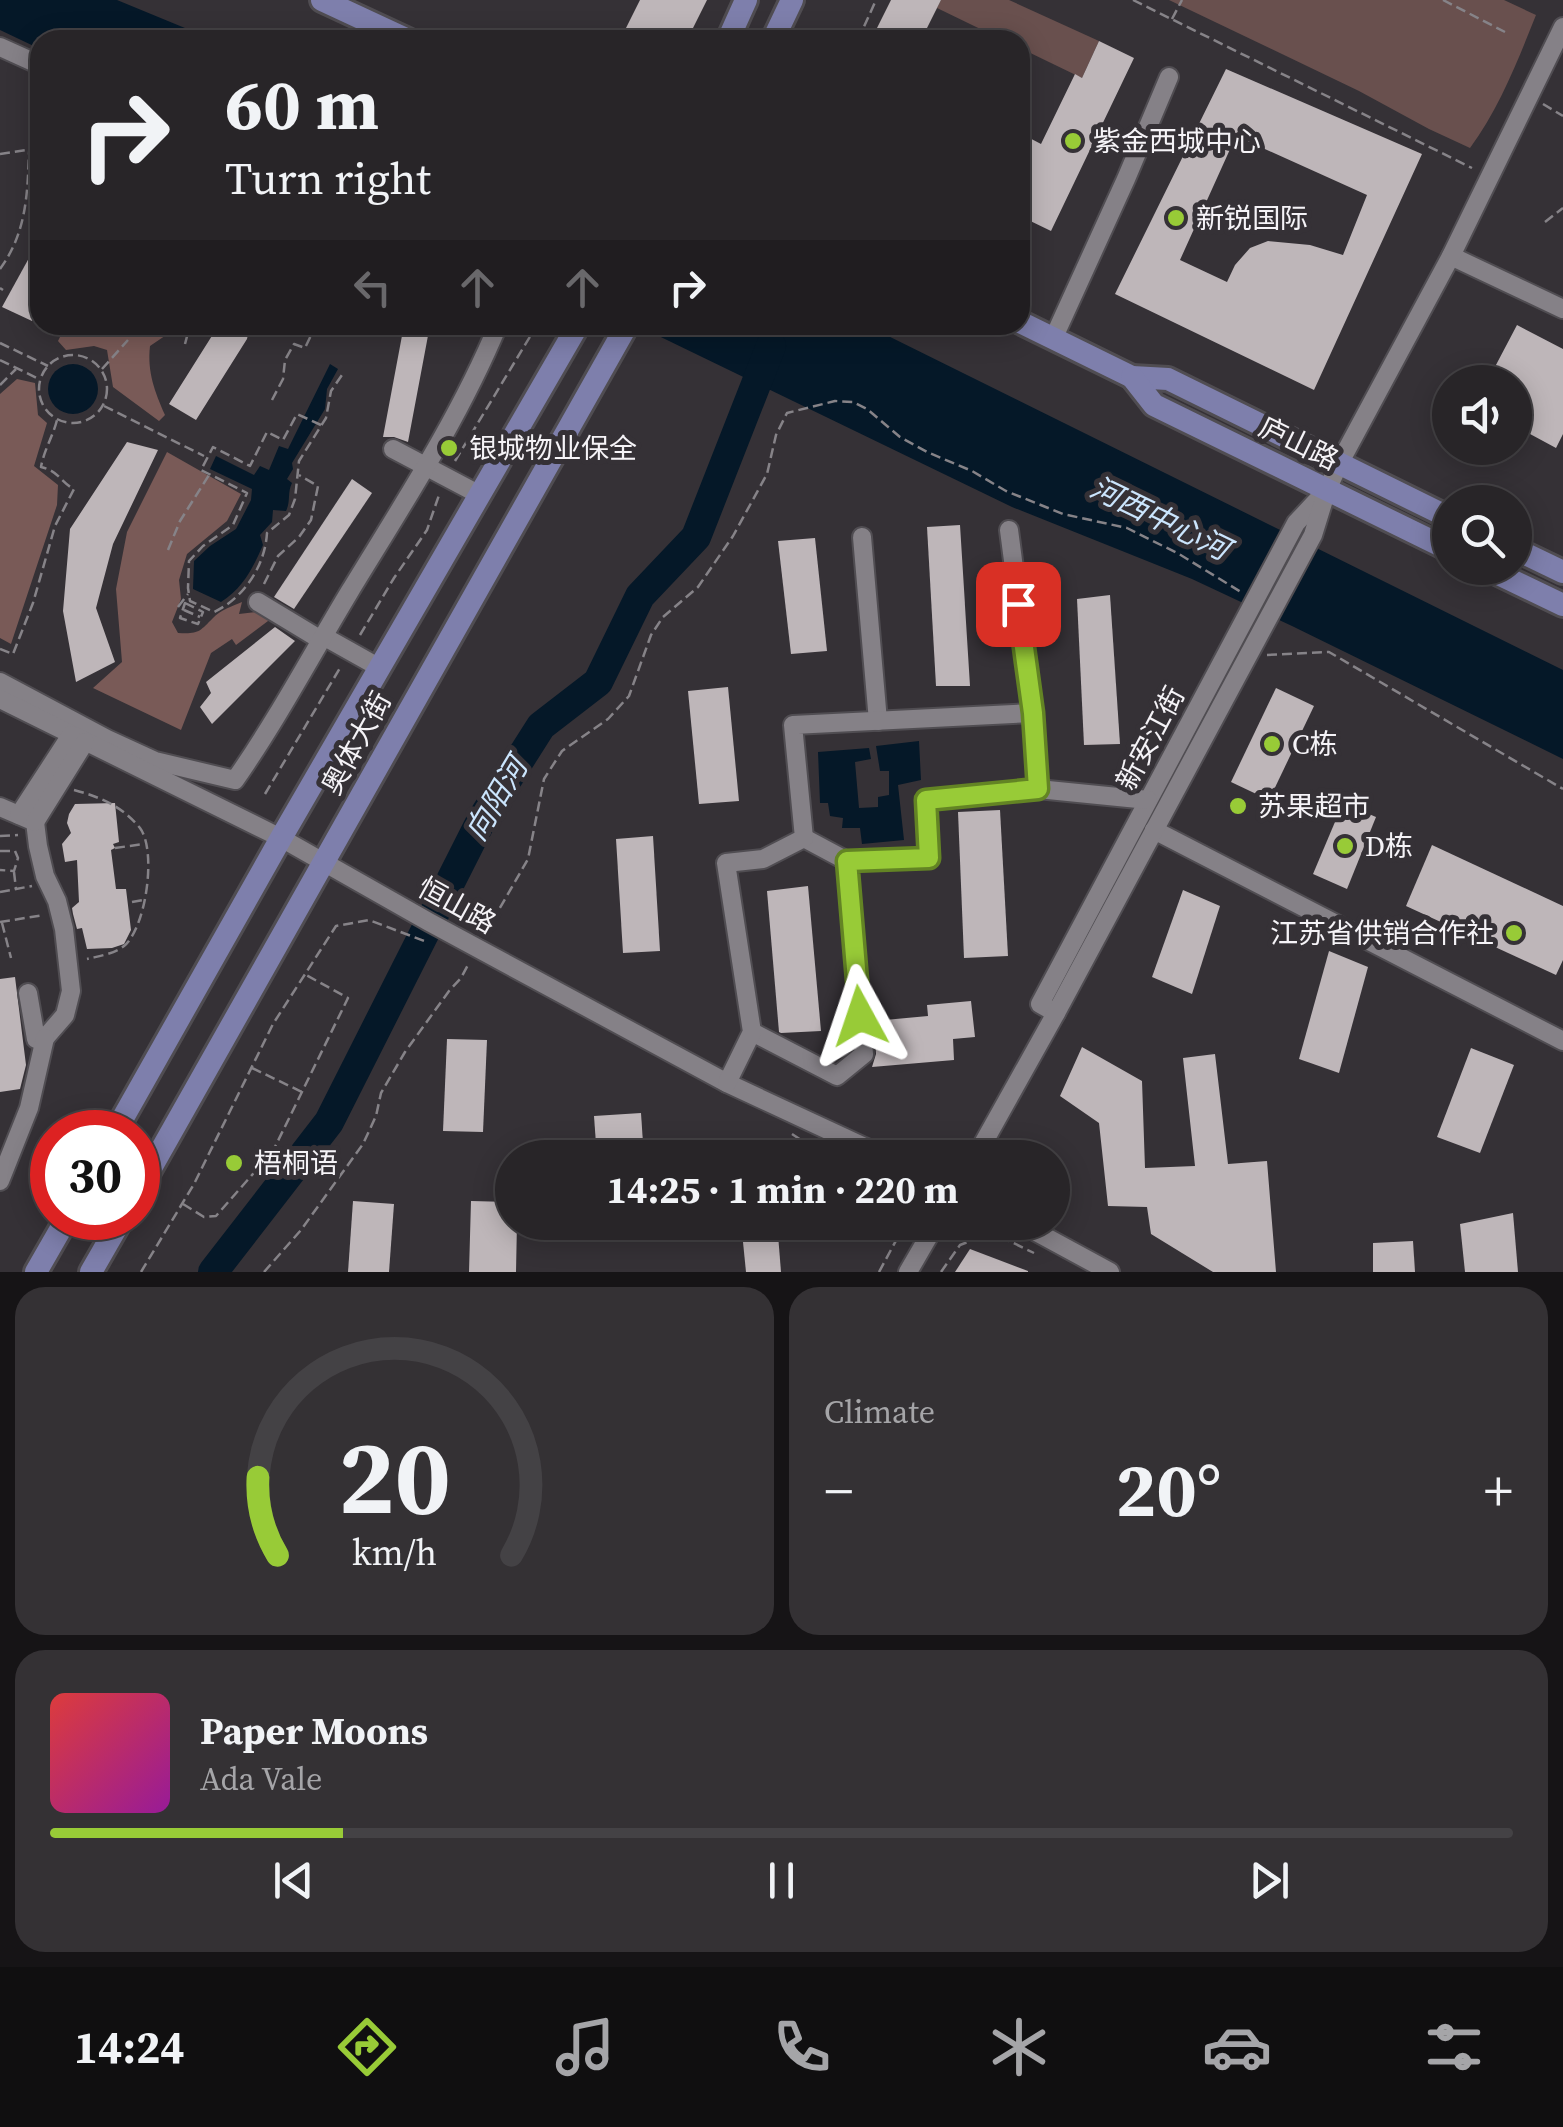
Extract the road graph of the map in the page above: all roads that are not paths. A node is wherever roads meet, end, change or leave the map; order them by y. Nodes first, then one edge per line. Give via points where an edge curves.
1 (322, 0) edge
2 (746, 0) edge
3 (792, 0) edge
4 (1563, 27) edge
5 (386, 30) edge
6 (732, 30) edge
7 (778, 30) edge
8 (0, 47) edge
9 (30, 60) edge
10 (1169, 77) dead end
11 (1451, 256) junction
12 (1563, 309) edge
13 (1030, 326) edge
14 (493, 335) edge
15 (572, 335) edge
16 (621, 335) edge
17 (1054, 337) junction
18 (1132, 377) junction
19 (393, 449) dead end
20 (1339, 464) junction
21 (428, 467) junction
22 (1327, 490) junction
23 (480, 495) junction
24 (1432, 509) edge
25 (1009, 530) dead end
26 (862, 538) dead end
27 (1432, 541) edge
28 (1532, 557) edge
29 (1563, 572) edge
30 (1520, 585) edge
31 (258, 602) road end
32 (1563, 606) edge
33 (322, 638) junction
34 (380, 668) junction
35 (0, 682) edge
36 (0, 700) edge
37 (1033, 713) junction
38 (878, 721) junction
39 (78, 738) junction
40 (1038, 789) junction
41 (1148, 800) junction
42 (0, 807) edge
43 (25, 824) junction
44 (1154, 830) junction
45 (281, 838) junction
46 (804, 838) junction
47 (847, 861) junction
48 (323, 863) junction
49 (28, 993) dead end
50 (1056, 1013) junction
51 (752, 1032) junction
52 (45, 1038) junction
53 (1563, 1040) edge
54 (726, 1084) junction
55 (127, 1110) edge
56 (849, 1140) edge
57 (985, 1140) edge
58 (160, 1152) edge
59 (0, 1182) edge
60 (54, 1240) edge
61 (110, 1240) edge
62 (927, 1240) edge
63 (1051, 1240) edge
64 (36, 1272) edge
65 (92, 1272) edge
66 (908, 1272) edge
67 (1110, 1272) edge

1 - 5 main road
2 - 6 main road
3 - 7 main road
4 - 11 street, 新安江街
8 - 9 street
10 - 17 street
11 - 12 street
11 - 20 street, 新安江街
13 - 17 main road, 庐山路
14 - 21 street
15 - 23 main road, 奥体大街
16 - 48 main road, 奥体大街
17 - 18 main road, 庐山路
18 - 20 main road, 庐山路 via 1168,378
18 - 22 main road, 庐山路 via 1154,405
19 - 21 street
20 - 22 street, 新安江街
20 - 24 main road, 庐山路
21 - 23 street
21 - 33 street
22 - 27 main road, 庐山路
22 - 41 street, 新安江街 via 1296,523
22 - 44 street, 新安江街 via 1313,535
23 - 34 main road, 奥体大街
25 - 37 street
26 - 38 street
28 - 29 main road
30 - 32 main road
31 - 33 street
33 - 34 street
33 - 35 street via 235,780 155,761
34 - 45 main road, 奥体大街
36 - 39 street, 恒山路
37 - 38 street
37 - 40 street
38 - 46 street via 794,725
39 - 43 street
39 - 43 street via 59,784
39 - 45 street, 恒山路
40 - 41 street
40 - 47 street via 926,800 929,858
41 - 50 street, 新安江街 via 1040,1004
42 - 43 street
43 - 52 street via 60,912 68,961 65,1015
44 - 50 street, 新安江街
44 - 53 street
45 - 48 street, 恒山路
45 - 55 main road, 奥体大街
46 - 47 street
46 - 51 street via 763,859 726,863
47 - 51 street via 864,1054 837,1076
48 - 54 street, 恒山路 via 473,955
48 - 58 main road, 奥体大街
49 - 52 street via 36,1039
50 - 57 street, 新安江街
51 - 54 street
52 - 59 street via 29,1108
54 - 56 street, 恒山路
60 - 64 main road
61 - 65 main road
62 - 66 street
63 - 67 street

